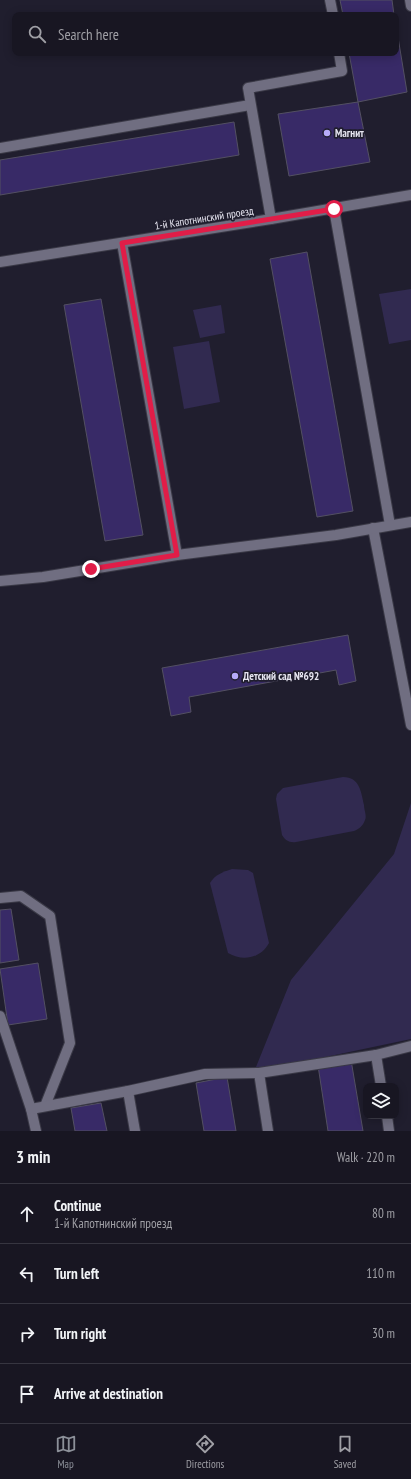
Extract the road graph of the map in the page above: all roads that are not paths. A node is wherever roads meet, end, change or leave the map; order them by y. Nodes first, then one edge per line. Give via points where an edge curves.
1 (330, 0) edge
2 (410, 0) edge
3 (411, 6) edge
4 (332, 12) edge
5 (340, 56) edge
6 (250, 105) junction
7 (0, 148) edge
8 (411, 195) edge
9 (334, 209) junction
10 (271, 219) junction
11 (122, 243) junction
12 (0, 262) edge
13 (411, 522) edge
14 (390, 525) junction
15 (374, 528) junction
16 (177, 555) junction
17 (0, 581) edge
18 (411, 725) edge
19 (0, 898) edge
20 (0, 1016) edge
21 (411, 1046) edge
22 (376, 1055) junction
23 (259, 1073) junction
24 (381, 1083) edge
25 (128, 1091) junction
26 (45, 1106) junction
27 (31, 1109) junction
28 (387, 1119) edge
29 (36, 1131) edge
30 (135, 1131) edge
31 (268, 1131) edge
32 (389, 1131) edge

1 - 4 street
2 - 3 street
5 - 6 street via 342,71 248,88
6 - 7 street
6 - 10 street
8 - 9 street, 1-й Капотнинский проезд
9 - 10 street, 1-й Капотнинский проезд
9 - 14 street
10 - 11 street, 1-й Капотнинский проезд
11 - 12 street, 1-й Капотнинский проезд
11 - 16 street
13 - 14 street
14 - 15 street
15 - 16 street
15 - 18 street
16 - 17 street via 43,577
19 - 26 street via 22,896 50,916 70,1043
20 - 27 street
21 - 22 street
22 - 23 street
22 - 24 street
23 - 25 street via 206,1074
23 - 31 street
25 - 26 street
25 - 30 street
26 - 27 street
27 - 29 street
28 - 32 street

